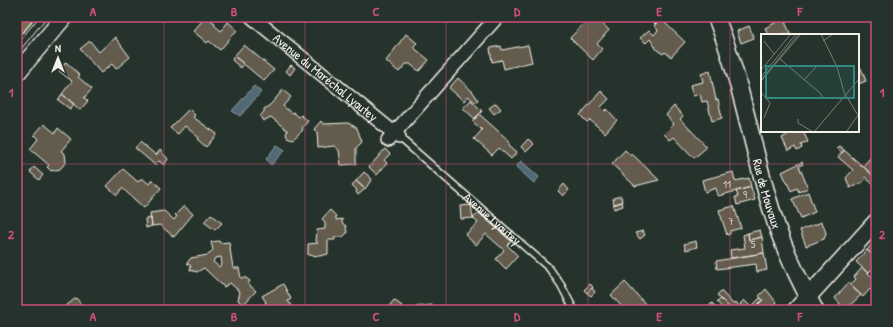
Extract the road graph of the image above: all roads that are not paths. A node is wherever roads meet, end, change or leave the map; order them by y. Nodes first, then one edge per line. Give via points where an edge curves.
1 (22, 17) edge
2 (64, 17) edge
3 (252, 17) edge
4 (497, 17) edge
5 (716, 17) edge
6 (17, 23) edge
7 (17, 73) edge
8 (394, 137) junction
9 (876, 222) edge
10 (811, 303) edge
11 (574, 310) edge
12 (796, 310) edge

1 - 6 main road
2 - 7 street
3 - 8 street, Avenue du Maréchal Lyautey
4 - 8 street
5 - 10 street, Rue de Mouvaux via 732,60 775,223 786,254
8 - 11 lane, Avenue Lyautey via 549,268
9 - 10 street
10 - 12 street

